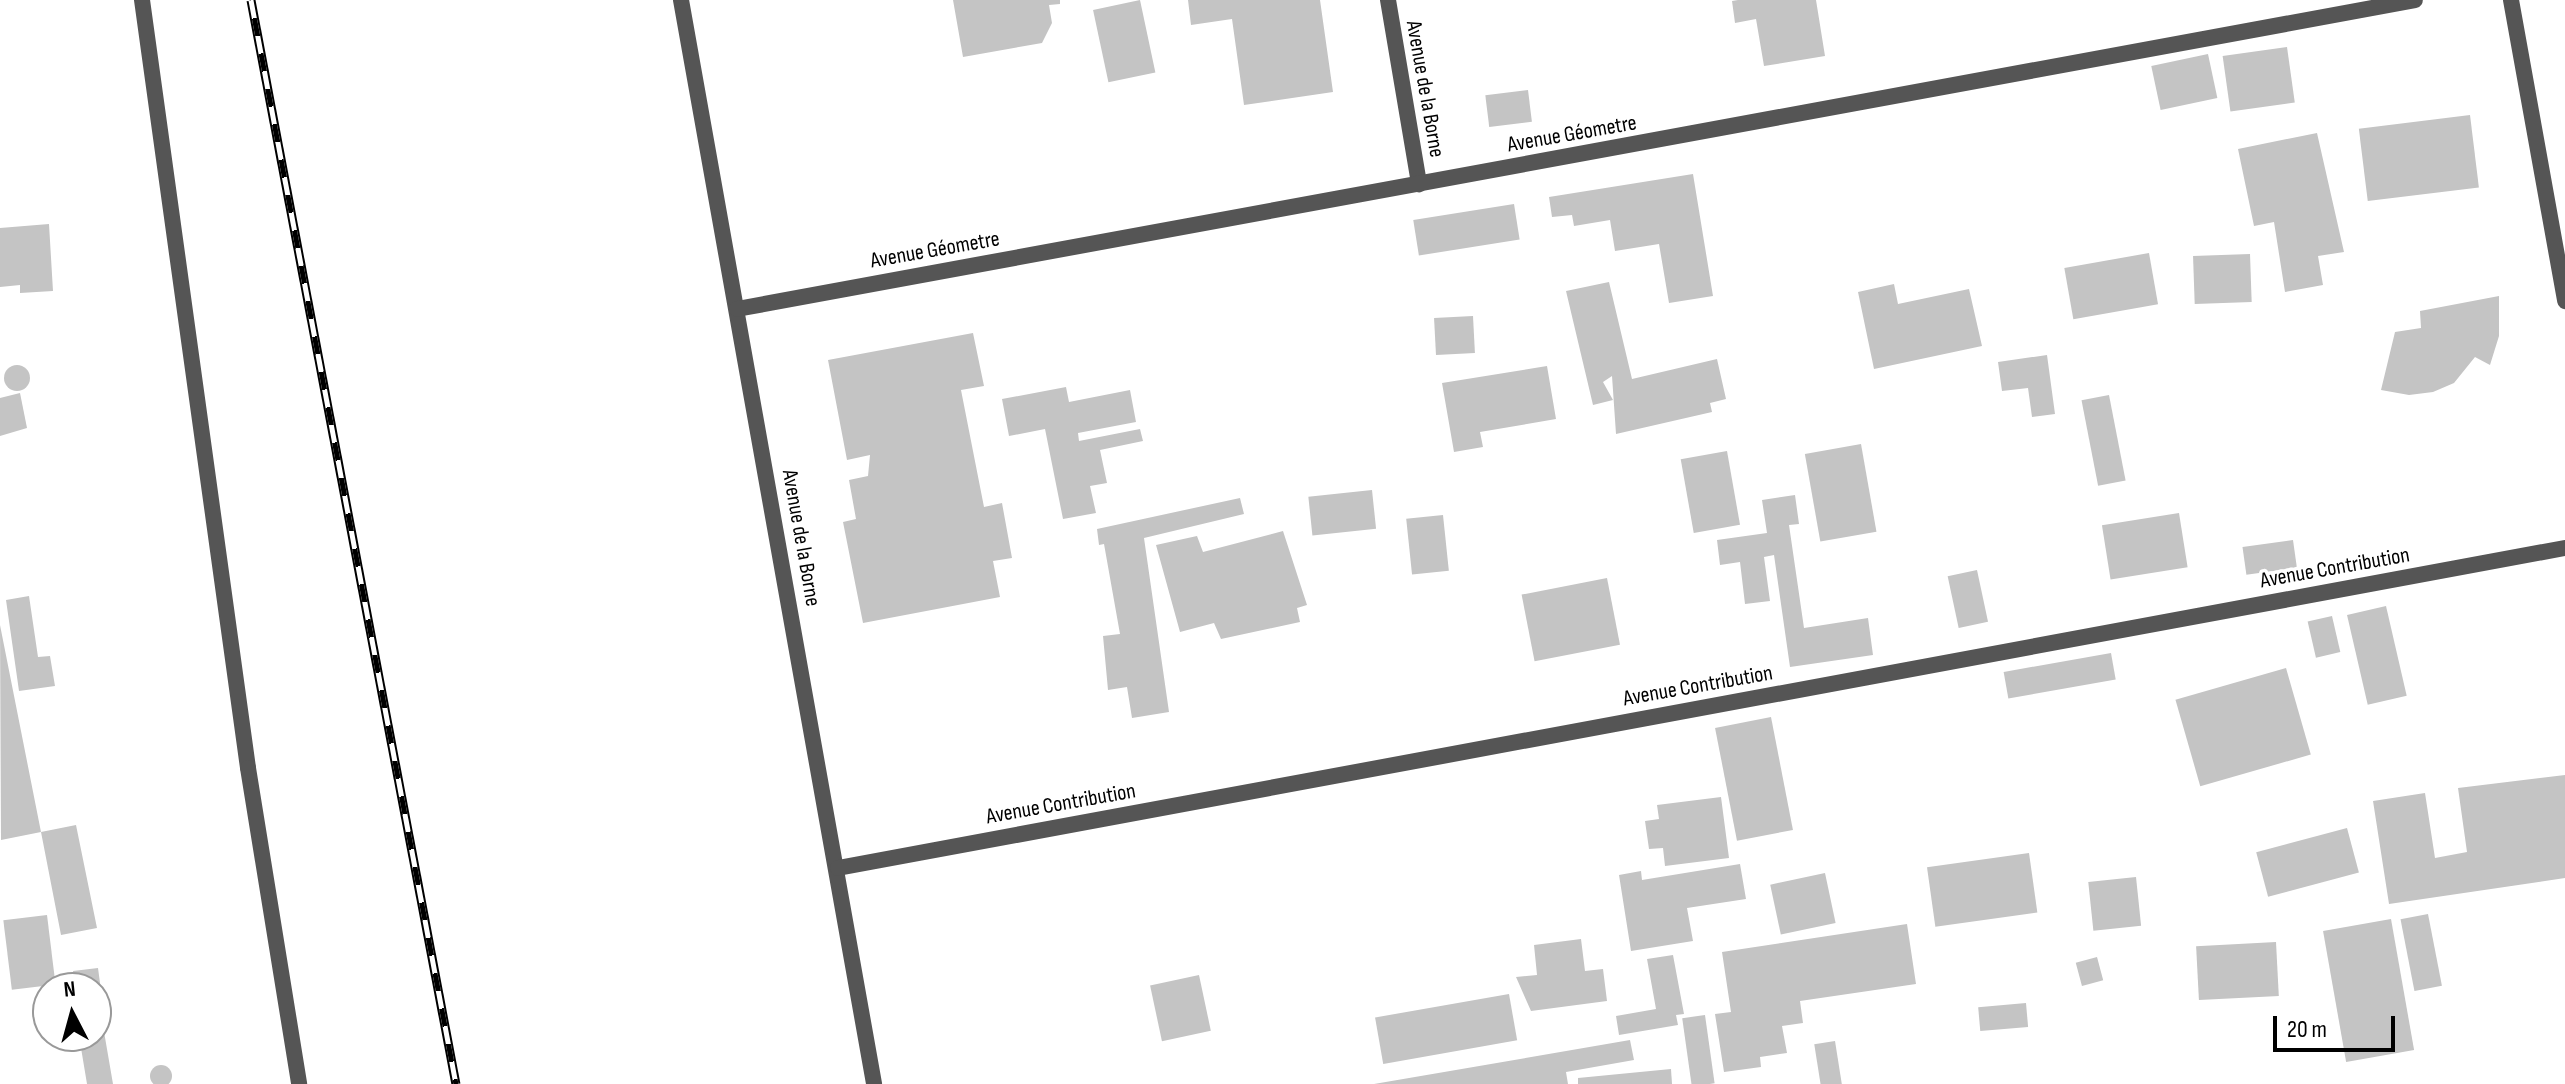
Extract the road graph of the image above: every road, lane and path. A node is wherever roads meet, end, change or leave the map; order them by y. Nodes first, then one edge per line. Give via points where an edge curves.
1 (142, 0) edge
2 (681, 0) edge
3 (1388, 0) edge
4 (2415, 0) edge
5 (2511, 0) edge
6 (1419, 184) junction
7 (2565, 301) edge
8 (737, 309) junction
9 (2565, 548) edge
10 (838, 868) junction
11 (299, 1084) edge
12 (874, 1084) edge

1 - 11 street via 248,768
2 - 8 street, Avenue de la Borne
3 - 6 street, Avenue de la Borne
4 - 6 street, Avenue Géometre
5 - 7 street
6 - 8 street, Avenue Géometre
8 - 10 street, Avenue de la Borne
9 - 10 street, Avenue Contribution
10 - 12 street, Avenue de la Borne

